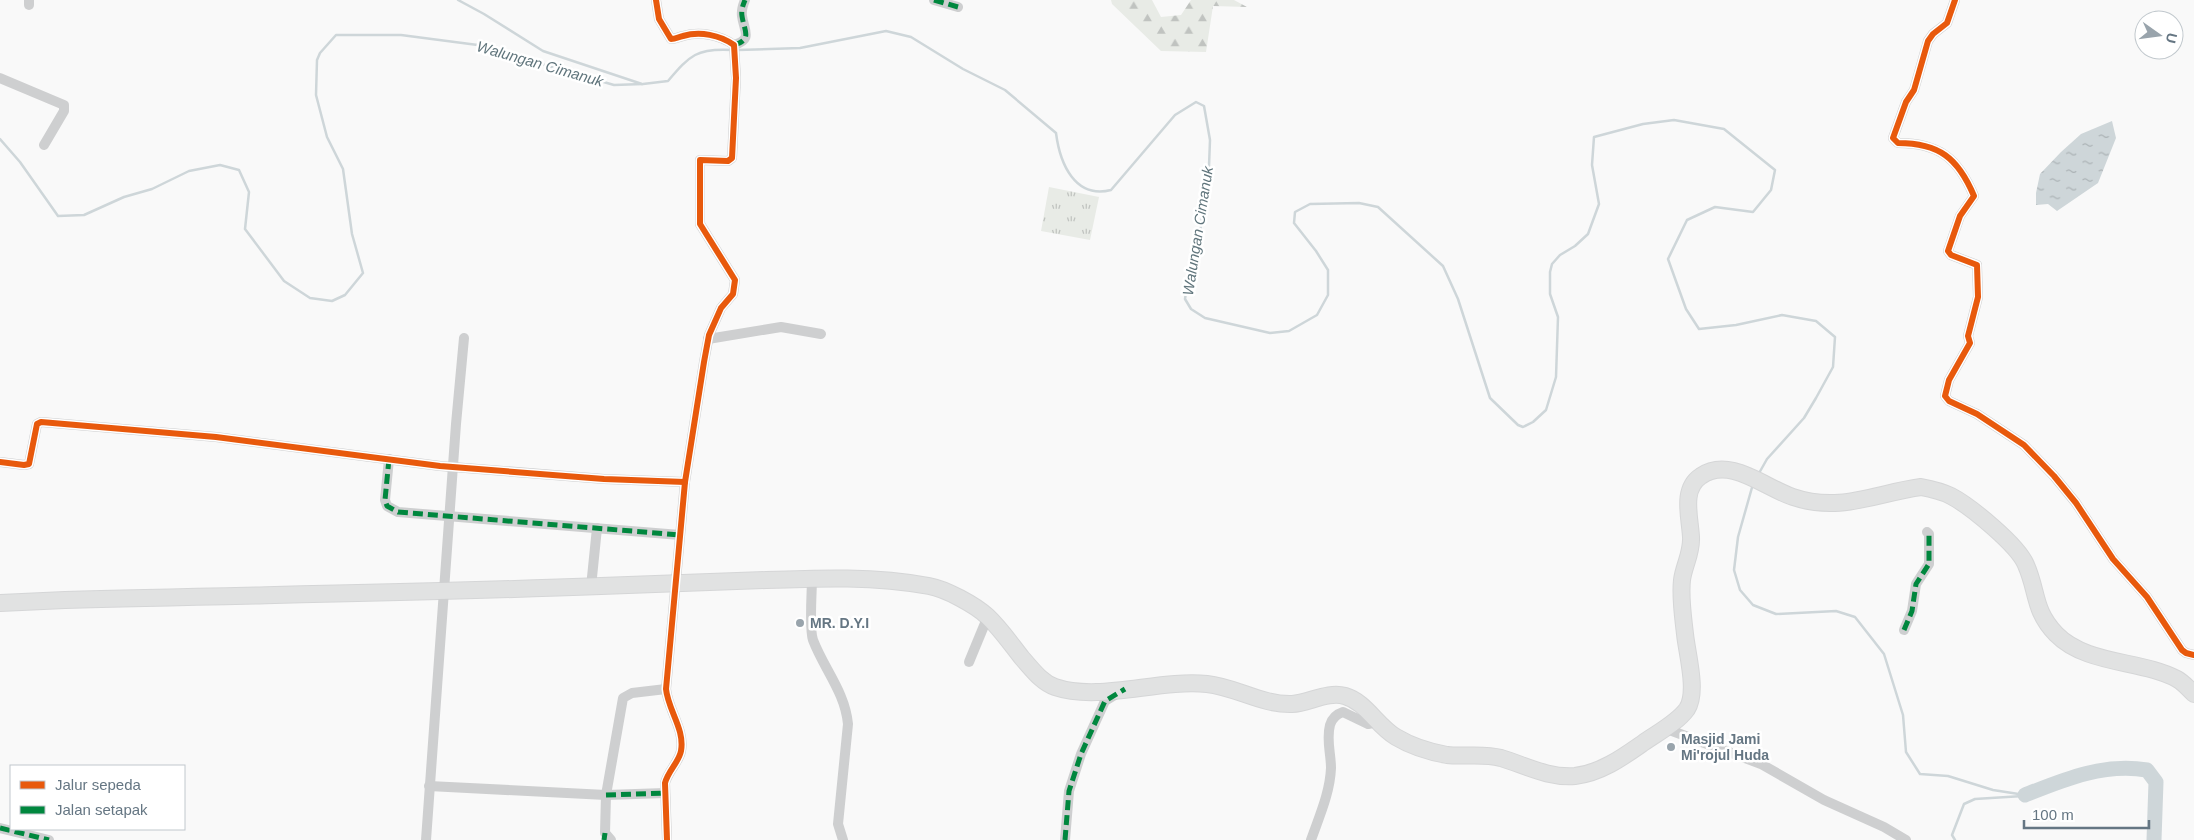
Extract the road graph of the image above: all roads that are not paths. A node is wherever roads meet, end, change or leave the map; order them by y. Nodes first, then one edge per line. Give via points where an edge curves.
1 (656, 0) edge
2 (745, 0) edge
3 (934, 0) edge
4 (1955, 0) edge
5 (958, 7) dead end
6 (734, 47) junction
7 (0, 78) edge
8 (44, 145) dead end
9 (821, 334) dead end
10 (464, 338) dead end
11 (708, 339) junction
12 (389, 460) junction
13 (0, 462) edge
14 (453, 466) junction
15 (685, 482) junction
16 (451, 514) junction
17 (597, 528) junction
18 (1927, 532) dead end
19 (680, 535) junction
20 (812, 578) junction
21 (676, 583) junction
22 (591, 587) junction
23 (445, 590) junction
24 (0, 604) edge
25 (988, 616) junction
26 (1904, 630) dead end
27 (2194, 655) edge
28 (969, 662) dead end
29 (666, 689) junction
30 (1125, 689) junction
31 (2194, 694) edge
32 (1377, 722) junction
33 (1664, 728) junction
34 (429, 786) junction
35 (664, 793) junction
36 (606, 795) junction
37 (0, 828) edge
38 (607, 838) edge
39 (49, 840) edge
40 (426, 840) edge
41 (667, 840) edge
42 (843, 840) edge
43 (1065, 840) edge
44 (1311, 840) edge
45 (1906, 840) edge

1 - 6 street via 659,19 671,40 711,35 726,40
2 - 6 street via 742,15 746,35
3 - 5 street
4 - 27 street via 1947,23 1928,41 1914,90 1905,103 1892,138 1898,143 1938,149 1956,165 1974,196 1960,216 1948,251 1950,255 1977,265 1978,295 1968,336 1970,343 1949,380 1945,396 2019,441 2054,476 2076,503 2112,559 2147,597 2182,650
6 - 11 street via 732,158 728,161 700,160 700,224 735,280 732,294 721,308
7 - 8 street via 64,105 64,111
9 - 11 street via 781,327
10 - 14 street
11 - 15 street
12 - 13 street via 216,437 40,422 28,464
12 - 14 street
12 - 16 street via 387,506 398,512
14 - 15 street via 604,479
14 - 16 street
15 - 19 street
16 - 17 street
16 - 23 street
17 - 19 street
17 - 22 street
18 - 26 street via 1930,534 1929,564 1916,584 1912,611
19 - 21 street
20 - 21 main road
20 - 25 main road via 857,578 939,588
20 - 42 street via 812,638 844,701 847,714 838,824
21 - 22 main road
21 - 29 street
22 - 23 main road
23 - 24 main road
23 - 34 street
25 - 28 street
25 - 30 main road via 1034,672 1050,685 1079,692
29 - 35 street via 667,703 678,724 682,744 681,753 666,777
29 - 36 street via 623,698
30 - 32 main road via 1207,684 1286,704 1344,695 1360,703
30 - 43 street via 1105,701 1081,754 1069,791
31 - 33 main road via 2169,676 2114,661 2062,639 2040,612 2026,564 2014,547 1951,496 1922,488 1829,504 1779,492 1740,472 1722,469 1705,473 1694,482 1688,499 1691,546 1683,572 1682,599 1692,693 1685,712
32 - 33 main road via 1394,736 1418,747 1450,756 1479,754 1501,758 1553,776 1589,774 1612,763
32 - 44 street via 1368,724 1343,712 1337,714 1330,724 1331,768 1324,806
33 - 45 street via 1761,764 1824,800
34 - 36 street
34 - 40 street
35 - 36 street
35 - 41 street
36 - 38 street
37 - 39 street

